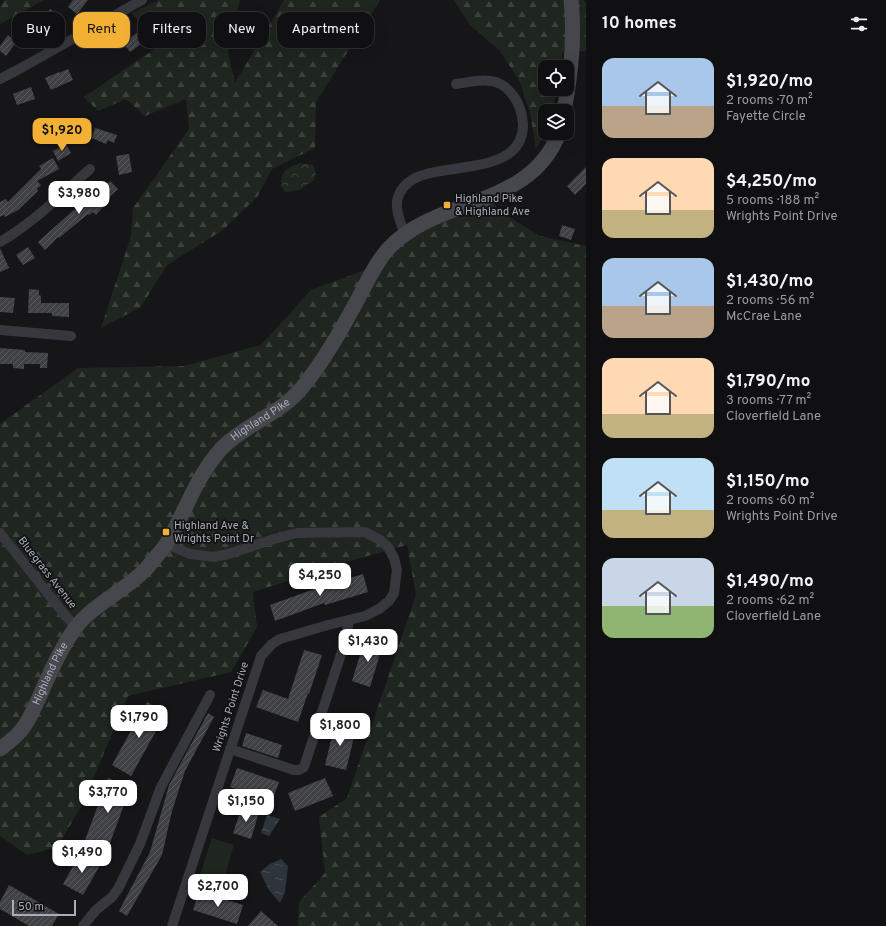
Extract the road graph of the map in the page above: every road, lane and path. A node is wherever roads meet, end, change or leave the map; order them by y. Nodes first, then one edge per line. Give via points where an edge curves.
1 (142, 0) edge
2 (571, 0) edge
3 (0, 78) edge
4 (456, 84) dead end
5 (565, 104) edge
6 (556, 140) edge
7 (90, 169) dead end
8 (405, 235) junction
9 (0, 242) edge
10 (0, 330) edge
11 (71, 336) dead end
12 (0, 532) edge
13 (166, 544) junction
14 (348, 620) junction
15 (76, 627) junction
16 (210, 695) dead end
17 (0, 749) edge
18 (230, 749) junction
19 (83, 926) edge
20 (173, 926) edge

1 - 3 street
2 - 5 street via 572,48
4 - 8 street via 494,80 511,92 523,120 520,141 513,150 496,161 432,173 409,182 401,190 396,204
6 - 8 street, Highland Pike via 540,164 519,182 490,197 435,217
7 - 9 street via 34,219
8 - 13 street, Highland Pike via 389,248 373,271 324,356 298,392 282,406 236,436 210,463
10 - 11 street
12 - 15 street, Bluegrass Avenue
13 - 14 street, Wrights Point Drive via 190,554 206,557 228,554 297,533 371,534 388,547 394,558 397,570 394,593 379,610
13 - 15 street, Highland Pike via 144,571 85,616
14 - 18 street, Wrights Point Drive via 280,639 261,656
14 - 18 street via 345,642 304,767 294,770
15 - 17 street, Highland Pike via 54,665 28,720 16,736
16 - 19 street via 161,787 140,844 118,889
18 - 20 street, Wrights Point Drive

